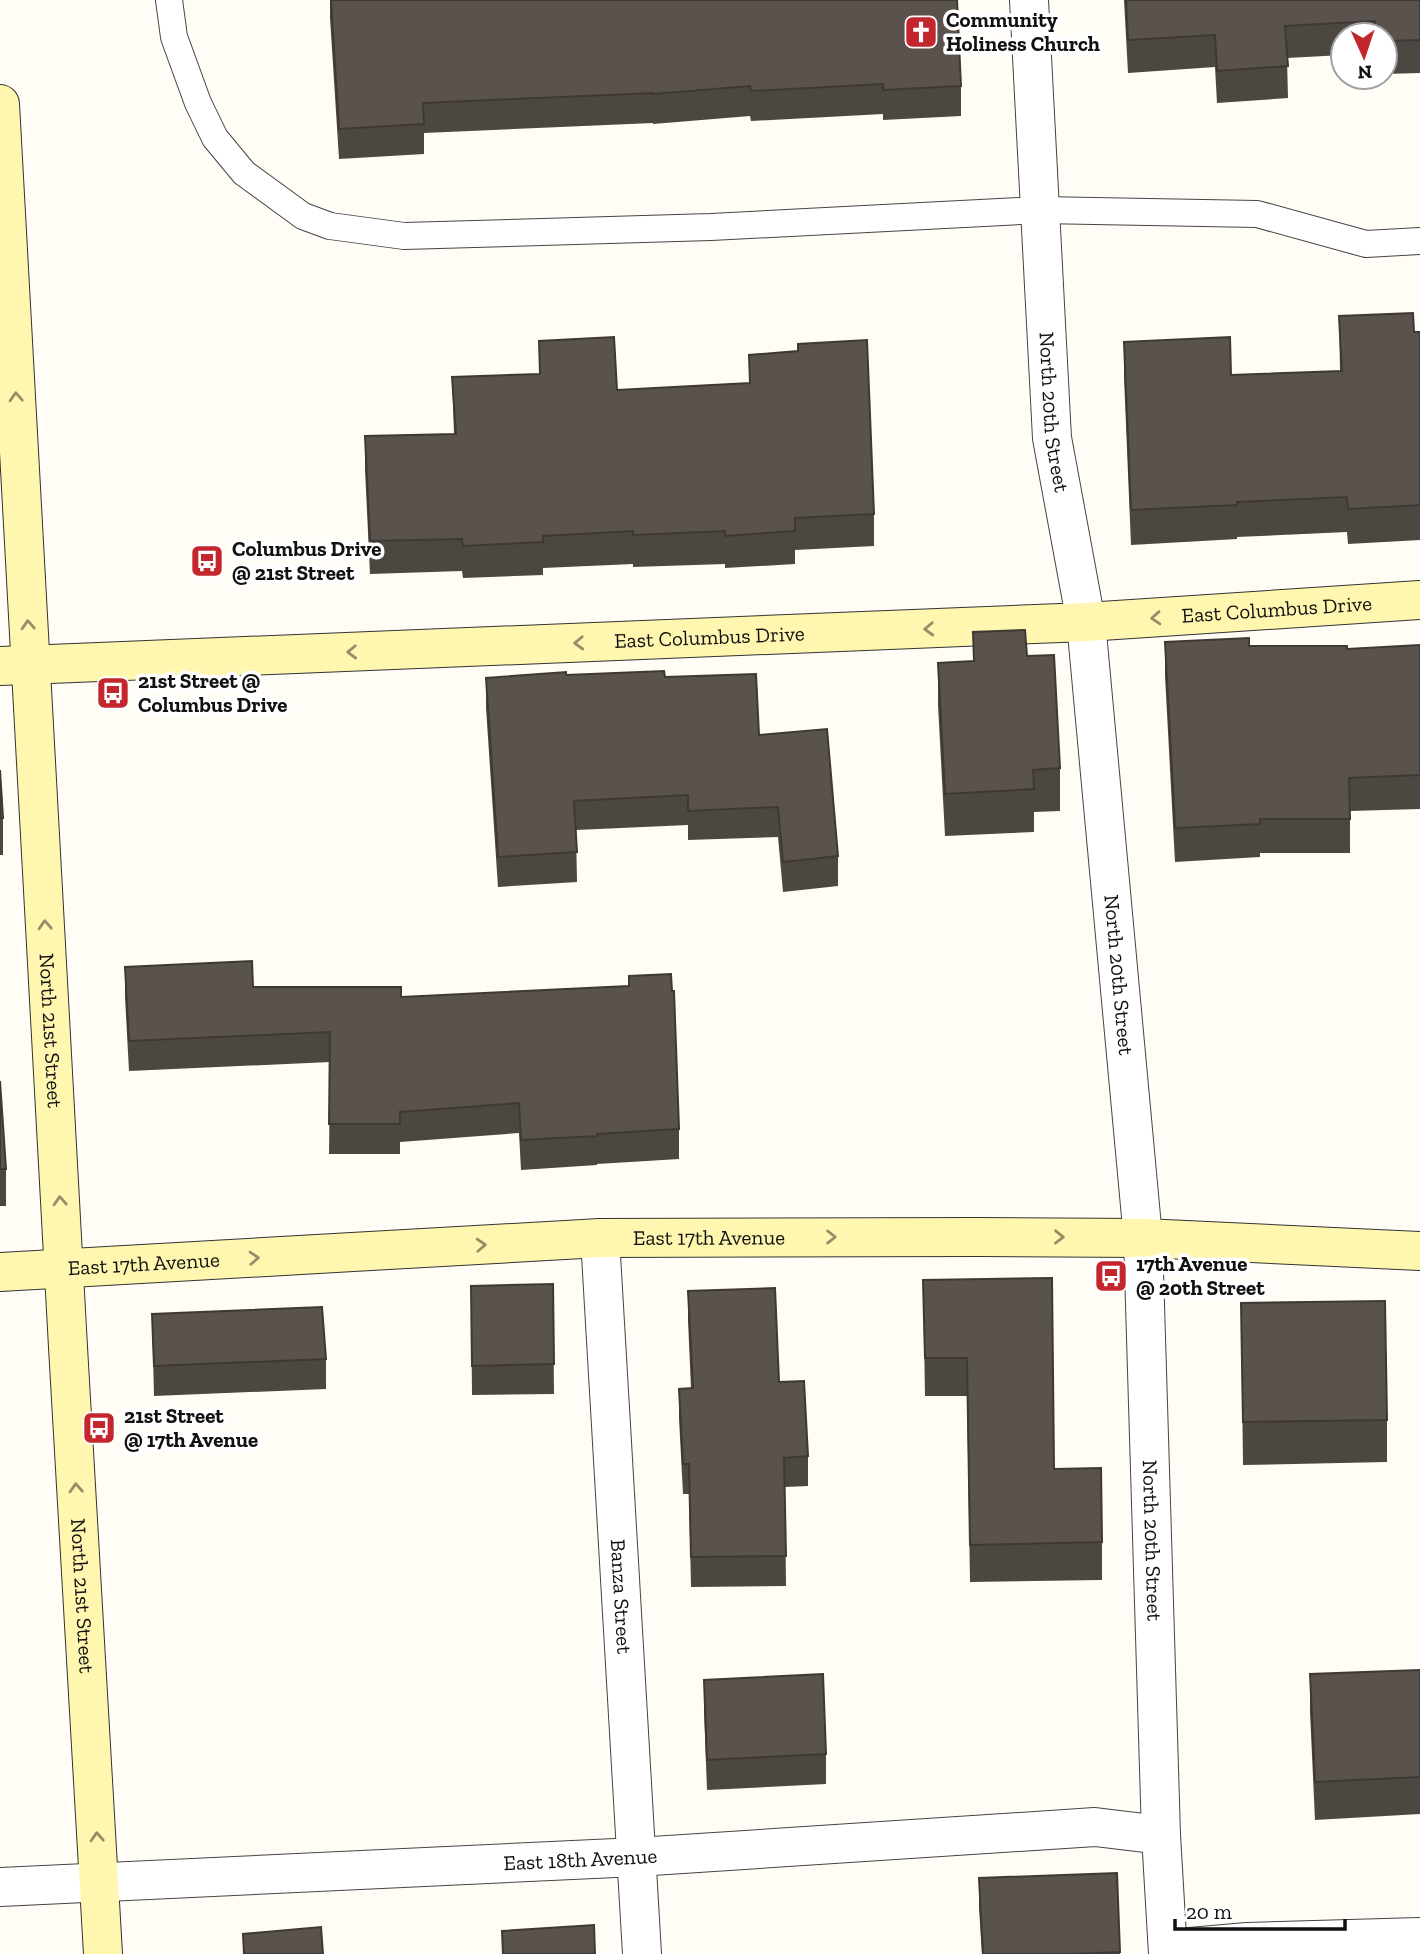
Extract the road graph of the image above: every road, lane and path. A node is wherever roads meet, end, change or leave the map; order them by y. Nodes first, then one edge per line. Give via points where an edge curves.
1 (169, 0) edge
2 (1029, 0) edge
3 (0, 104) edge
4 (1040, 210) junction
5 (1420, 241) edge
6 (1420, 600) edge
7 (1086, 622) junction
8 (15, 665) edge
9 (600, 1238) junction
10 (1143, 1238) junction
11 (1420, 1251) edge
12 (64, 1269) junction
13 (0, 1272) edge
14 (1161, 1835) junction
15 (636, 1857) junction
16 (99, 1882) junction
17 (0, 1888) edge
18 (1420, 1937) edge
19 (1168, 1951) edge
20 (103, 1954) edge
21 (642, 1954) edge

1 - 4 lane via 174,37 215,138 244,173 303,216 330,226 404,236 711,227
2 - 4 street, North 20th Street
8 -> 3 main road, North 21st Street
4 - 5 lane via 1257,214 1366,244
4 - 7 street, North 20th Street via 1052,438
6 -> 7 main road, East Columbus Drive
7 -> 8 main road, East Columbus Drive
7 - 10 street, North 20th Street
12 -> 8 main road, North 21st Street
9 -> 10 main road, East 17th Avenue
12 -> 9 main road, East 17th Avenue
9 - 15 street, Banza Street
10 - 11 main road, East 17th Avenue
10 - 14 street, North 20th Street
12 - 13 main road, East 17th Avenue
16 -> 12 main road, North 21st Street
14 - 15 street, East 18th Avenue via 1095,1826
14 - 19 street, North 20th Street
15 - 16 street, East 18th Avenue
15 - 21 street, Banza Street
16 - 17 street, East 18th Avenue
16 - 20 main road, North 21st Street
18 - 19 street via 1247,1942

